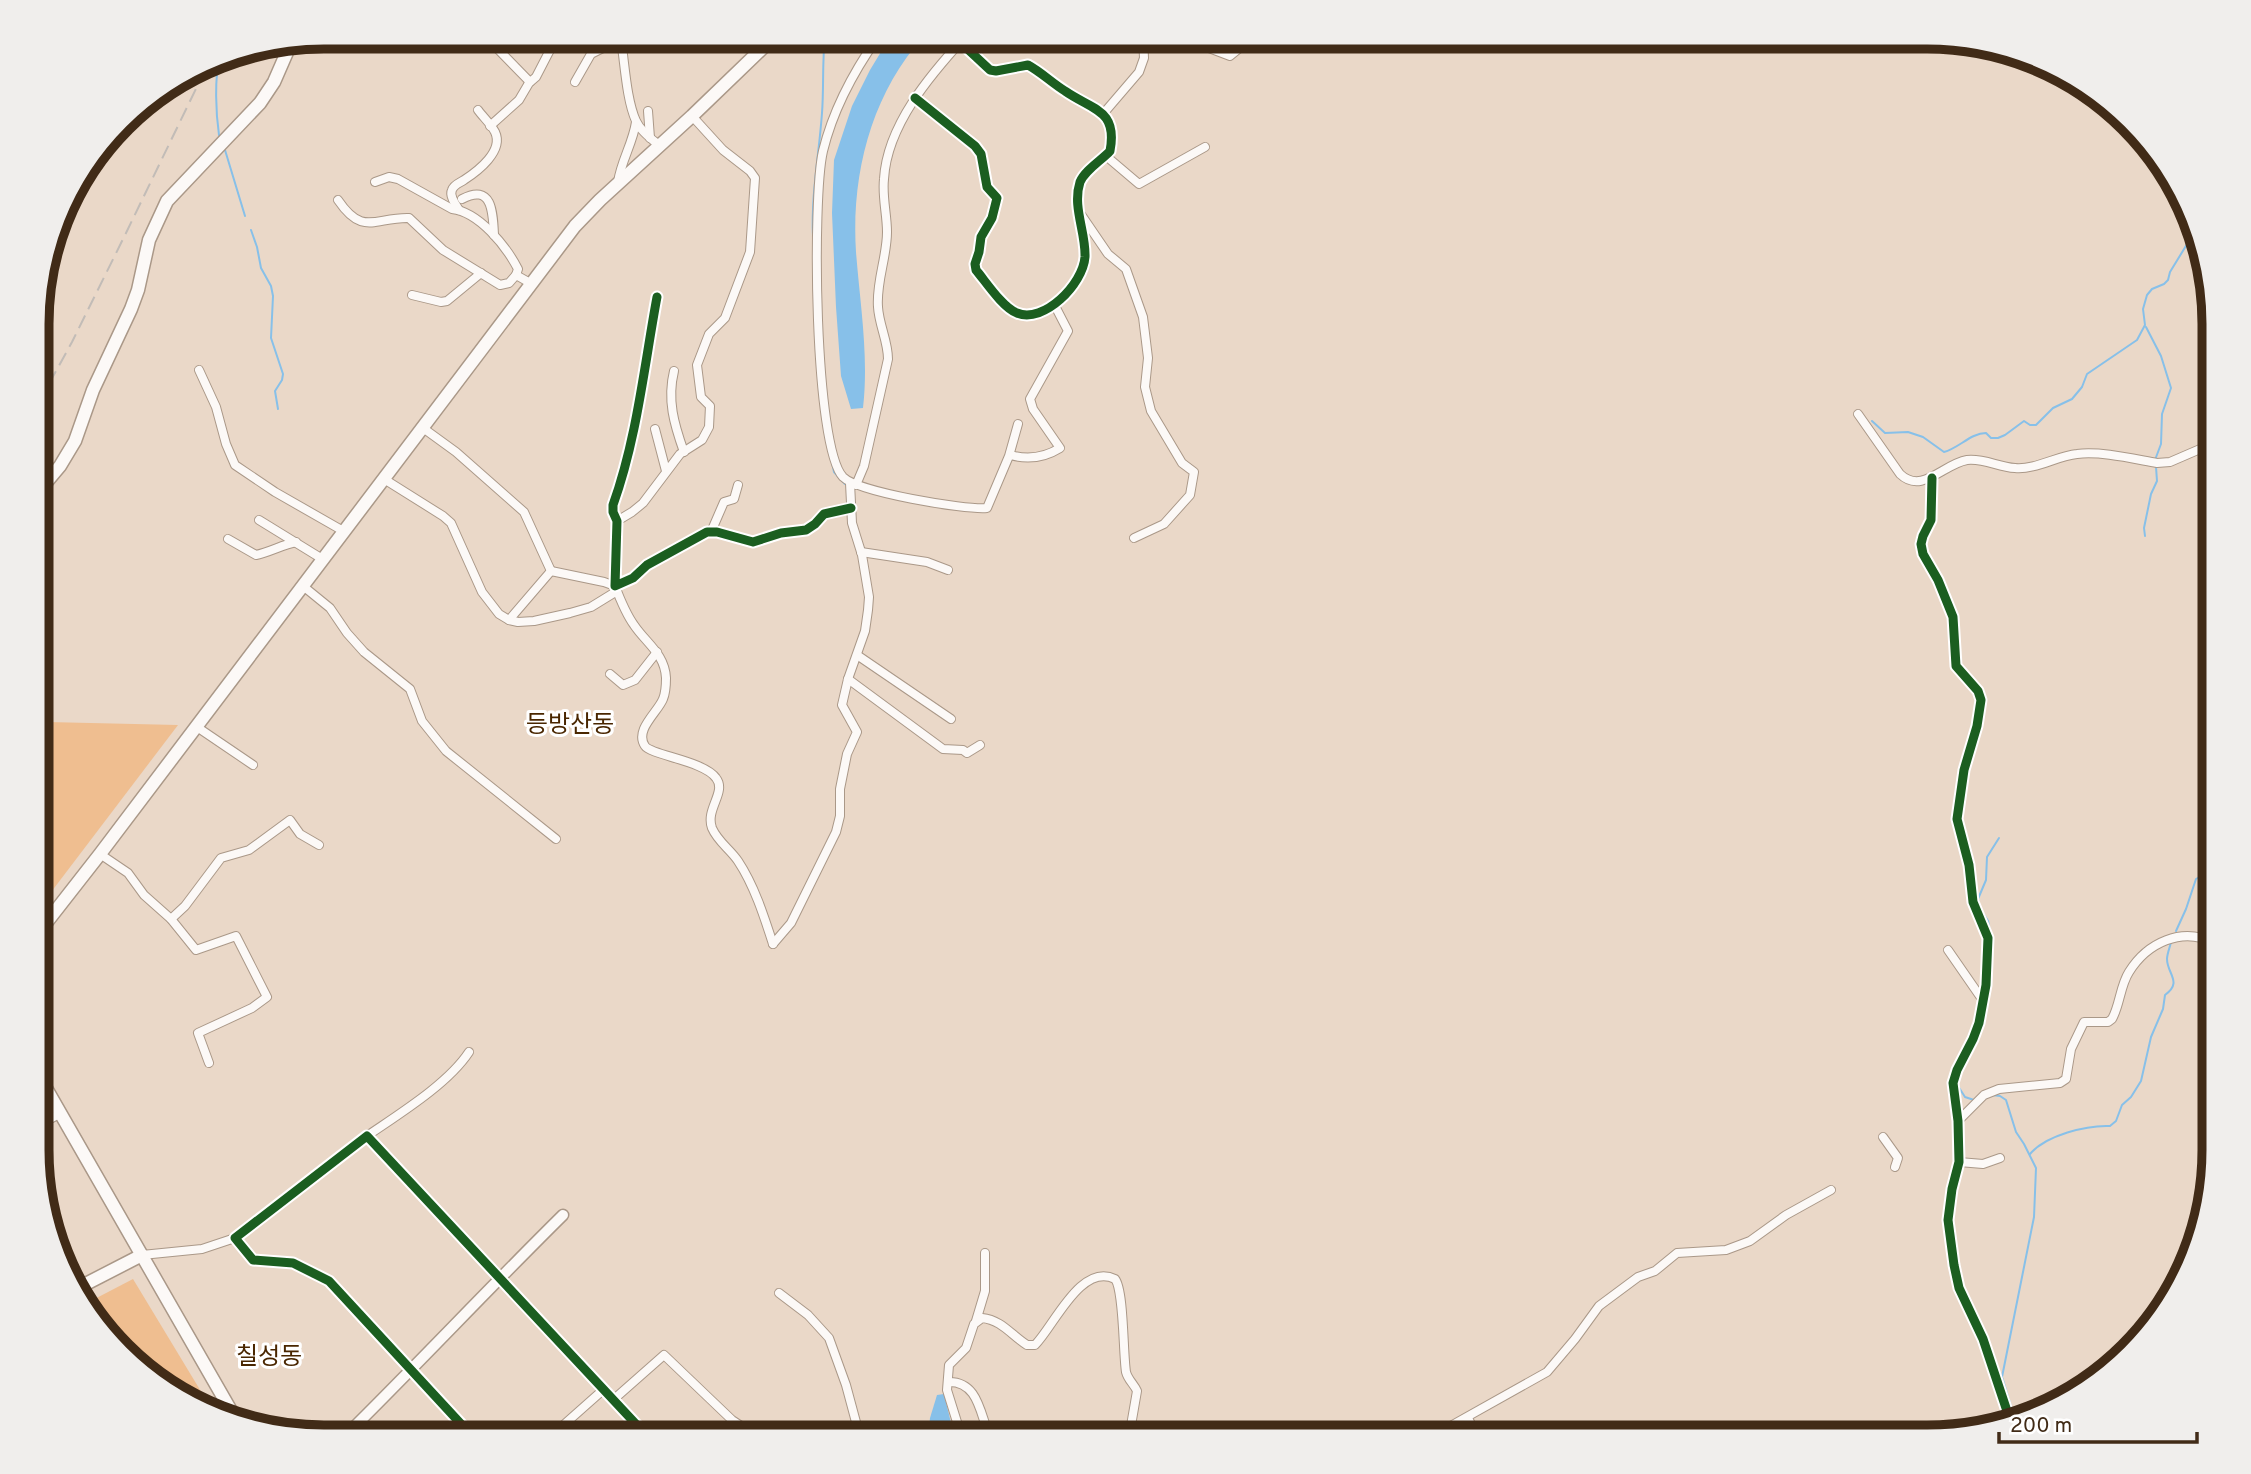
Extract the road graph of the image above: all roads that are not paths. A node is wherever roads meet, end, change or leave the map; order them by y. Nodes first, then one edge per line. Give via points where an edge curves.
1 (498, 49) edge
2 (547, 49) edge
3 (601, 49) edge
4 (620, 49) edge
5 (762, 49) edge
6 (870, 49) edge
7 (954, 49) edge
8 (972, 49) edge
9 (1144, 49) edge
10 (1212, 49) edge
11 (1237, 49) edge
12 (287, 51) edge
13 (550, 51) joint
14 (623, 51) joint
15 (530, 82) junction
16 (575, 82) dead end
17 (915, 98) junction
18 (478, 110) dead end
19 (648, 111) dead end
20 (1103, 114) junction
21 (692, 116) junction
22 (636, 122) junction
23 (490, 126) junction
24 (654, 141) junction
25 (1205, 147) dead end
26 (1106, 156) junction
27 (375, 182) dead end
28 (618, 184) junction
29 (462, 198) dead end
30 (338, 200) dead end
31 (459, 210) junction
32 (1078, 210) junction
33 (494, 235) junction
34 (481, 273) junction
35 (516, 275) junction
36 (532, 285) junction
37 (412, 295) dead end
38 (657, 297) dead end
39 (1055, 304) junction
40 (199, 370) dead end
41 (674, 370) dead end
42 (1858, 414) dead end
43 (1018, 424) dead end
44 (423, 428) junction
45 (655, 429) dead end
46 (2202, 448) edge
47 (684, 452) junction
48 (1010, 455) junction
49 (666, 471) junction
50 (1932, 478) junction
51 (49, 479) edge
52 (384, 480) junction
53 (853, 484) junction
54 (738, 485) dead end
55 (851, 508) junction
56 (259, 520) dead end
57 (617, 522) junction
58 (345, 532) junction
59 (711, 532) junction
60 (1134, 538) dead end
61 (228, 540) dead end
62 (296, 542) junction
63 (861, 552) junction
64 (324, 559) junction
65 (948, 570) dead end
66 (551, 571) junction
67 (303, 586) junction
68 (616, 589) junction
69 (509, 620) junction
70 (657, 652) junction
71 (857, 655) junction
72 (610, 674) dead end
73 (848, 679) junction
74 (951, 719) dead end
75 (197, 727) junction
76 (980, 746) dead end
77 (253, 765) dead end
78 (556, 839) dead end
79 (319, 845) dead end
80 (100, 854) junction
81 (49, 919) edge
82 (171, 919) junction
83 (2202, 938) edge
84 (1948, 950) dead end
85 (1984, 1002) junction
86 (468, 1052) dead end
87 (209, 1063) dead end
88 (49, 1093) edge
89 (61, 1113) junction
90 (49, 1120) edge
91 (1958, 1121) junction
92 (368, 1136) junction
93 (1883, 1137) dead end
94 (2000, 1158) dead end
95 (1959, 1162) junction
96 (1895, 1167) dead end
97 (1831, 1190) dead end
98 (563, 1215) dead end
99 (235, 1238) junction
100 (985, 1253) dead end
101 (142, 1255) junction
102 (499, 1278) junction
103 (85, 1285) edge
104 (779, 1293) dead end
105 (974, 1324) junction
106 (412, 1371) junction
107 (948, 1382) junction
108 (603, 1390) junction
109 (613, 1400) junction
110 (229, 1408) edge
111 (2008, 1413) edge
112 (1468, 1418) junction
113 (356, 1425) edge
114 (462, 1425) edge
115 (564, 1425) edge
116 (637, 1425) edge
117 (740, 1425) edge
118 (857, 1425) edge
119 (957, 1425) edge
120 (986, 1425) edge
121 (1131, 1425) edge
122 (1451, 1425) edge
123 (1471, 1425) edge

1 - 15 street
2 - 13 street
3 - 16 street via 591,54
4 - 14 street
5 - 21 main road
6 - 53 street via 831,124 819,184 821,371 837,470
7 - 17 street
8 - 20 street via 990,70 1028,65
9 - 20 street via 1139,72
10 - 11 street via 1230,56
12 - 51 main road via 267,95 163,208 149,240 131,309 75,441
13 - 15 street
14 - 22 street
15 - 23 street via 519,100
17 - 39 street via 975,146 981,154 985,182 997,198 981,237 976,270 1014,312 1029,316
17 - 53 street via 894,139 884,172 887,231 878,308 888,359 864,466
18 - 23 street
19 - 24 street
20 - 26 street via 1112,128
21 - 24 main road
21 - 47 street via 751,171 755,182 750,252 724,317 709,334 697,365 701,397 710,407 709,427 702,440
22 - 24 street
22 - 28 street
23 - 31 street via 497,139 489,159 451,190
24 - 28 main road
25 - 26 street via 1139,184
26 - 32 street via 1083,176
27 - 31 street via 398,179
28 - 36 main road via 575,226
29 - 33 street via 485,196
30 - 34 street via 356,220 374,224 409,218 443,250
31 - 33 street
32 - 39 street via 1084,266
32 - 60 street via 1108,254 1126,269 1143,317 1148,358 1145,387 1151,411 1182,463 1194,472 1190,495 1164,524
33 - 35 street via 518,268
34 - 35 street via 502,285
34 - 37 street via 447,301
35 - 36 street
36 - 44 main road
38 - 57 street via 627,463 613,505
39 - 48 street via 1068,331 1030,400 1060,448 1031,458
40 - 58 street via 235,465
41 - 47 street via 670,404
42 - 50 street via 1907,480
43 - 48 street
44 - 52 main road
44 - 66 street via 524,512
45 - 49 street
46 - 50 street via 2170,463 2079,453 2017,469 1972,459 1952,464
47 - 49 street
48 - 53 street via 987,508 956,507
49 - 57 street via 643,503
50 - 85 street via 1931,520 1921,544 1923,554 1952,617 1956,666 1981,699 1957,819 1973,902 1988,938
52 - 58 main road
52 - 69 street via 451,523 482,592
53 - 55 street
54 - 59 street via 734,499 724,502
55 - 59 street via 824,514 806,530 754,542
55 - 63 street
56 - 62 street
57 - 68 street
58 - 64 main road
59 - 68 street via 647,565
61 - 62 street via 256,555
62 - 64 street
63 - 65 street via 927,562
63 - 71 street via 869,597
64 - 67 main road
66 - 68 street via 604,582
66 - 69 street
67 - 75 main road
67 - 78 street via 330,608 365,652 410,689 422,721 446,751
68 - 69 street via 591,607 534,621
68 - 70 street via 630,619
70 - 72 street via 632,683 623,685
70 - 73 street via 666,688 646,725 643,741 646,748 679,758 718,779 711,823 717,839 734,855 748,879 773,944 798,909 838,825 840,789 858,732 842,705
71 - 73 street
71 - 74 street
73 - 76 street via 943,749 967,753
75 - 77 street
75 - 80 main road
79 - 82 street via 300,834 290,820 249,850 221,858
80 - 81 main road
80 - 82 street via 128,873
82 - 87 street via 196,950 236,936 267,997 198,1033
83 - 91 street via 2169,939 2144,954 2128,973 2112,1019 2084,1022 2071,1049 2066,1079 1999,1089 1984,1095
84 - 85 street
85 - 91 street via 1953,1083
86 - 92 street via 451,1073
88 - 89 main road
89 - 90 street
89 - 101 main road
91 - 95 street
92 - 99 street
92 - 102 street
93 - 96 street via 1898,1158
94 - 95 street via 1983,1164
95 - 111 street via 1948,1220 1954,1265
97 - 112 street via 1750,1241 1726,1250 1676,1253 1599,1306 1547,1372
98 - 102 main road
99 - 101 street via 202,1249
99 - 106 street via 253,1260 293,1263 329,1281
100 - 105 street via 985,1292
101 - 103 main road
101 - 110 main road
102 - 106 main road
102 - 108 street
104 - 118 street via 829,1338
105 - 107 street via 968,1344 949,1365
105 - 121 street via 989,1319 1027,1345 1035,1345 1075,1293 1098,1276 1115,1279 1121,1290 1127,1376 1137,1391
106 - 113 main road
106 - 114 street
107 - 119 street
107 - 120 street via 960,1383 975,1395
108 - 109 street
108 - 115 street
109 - 116 street
109 - 117 street via 664,1355
112 - 122 street
112 - 123 street

